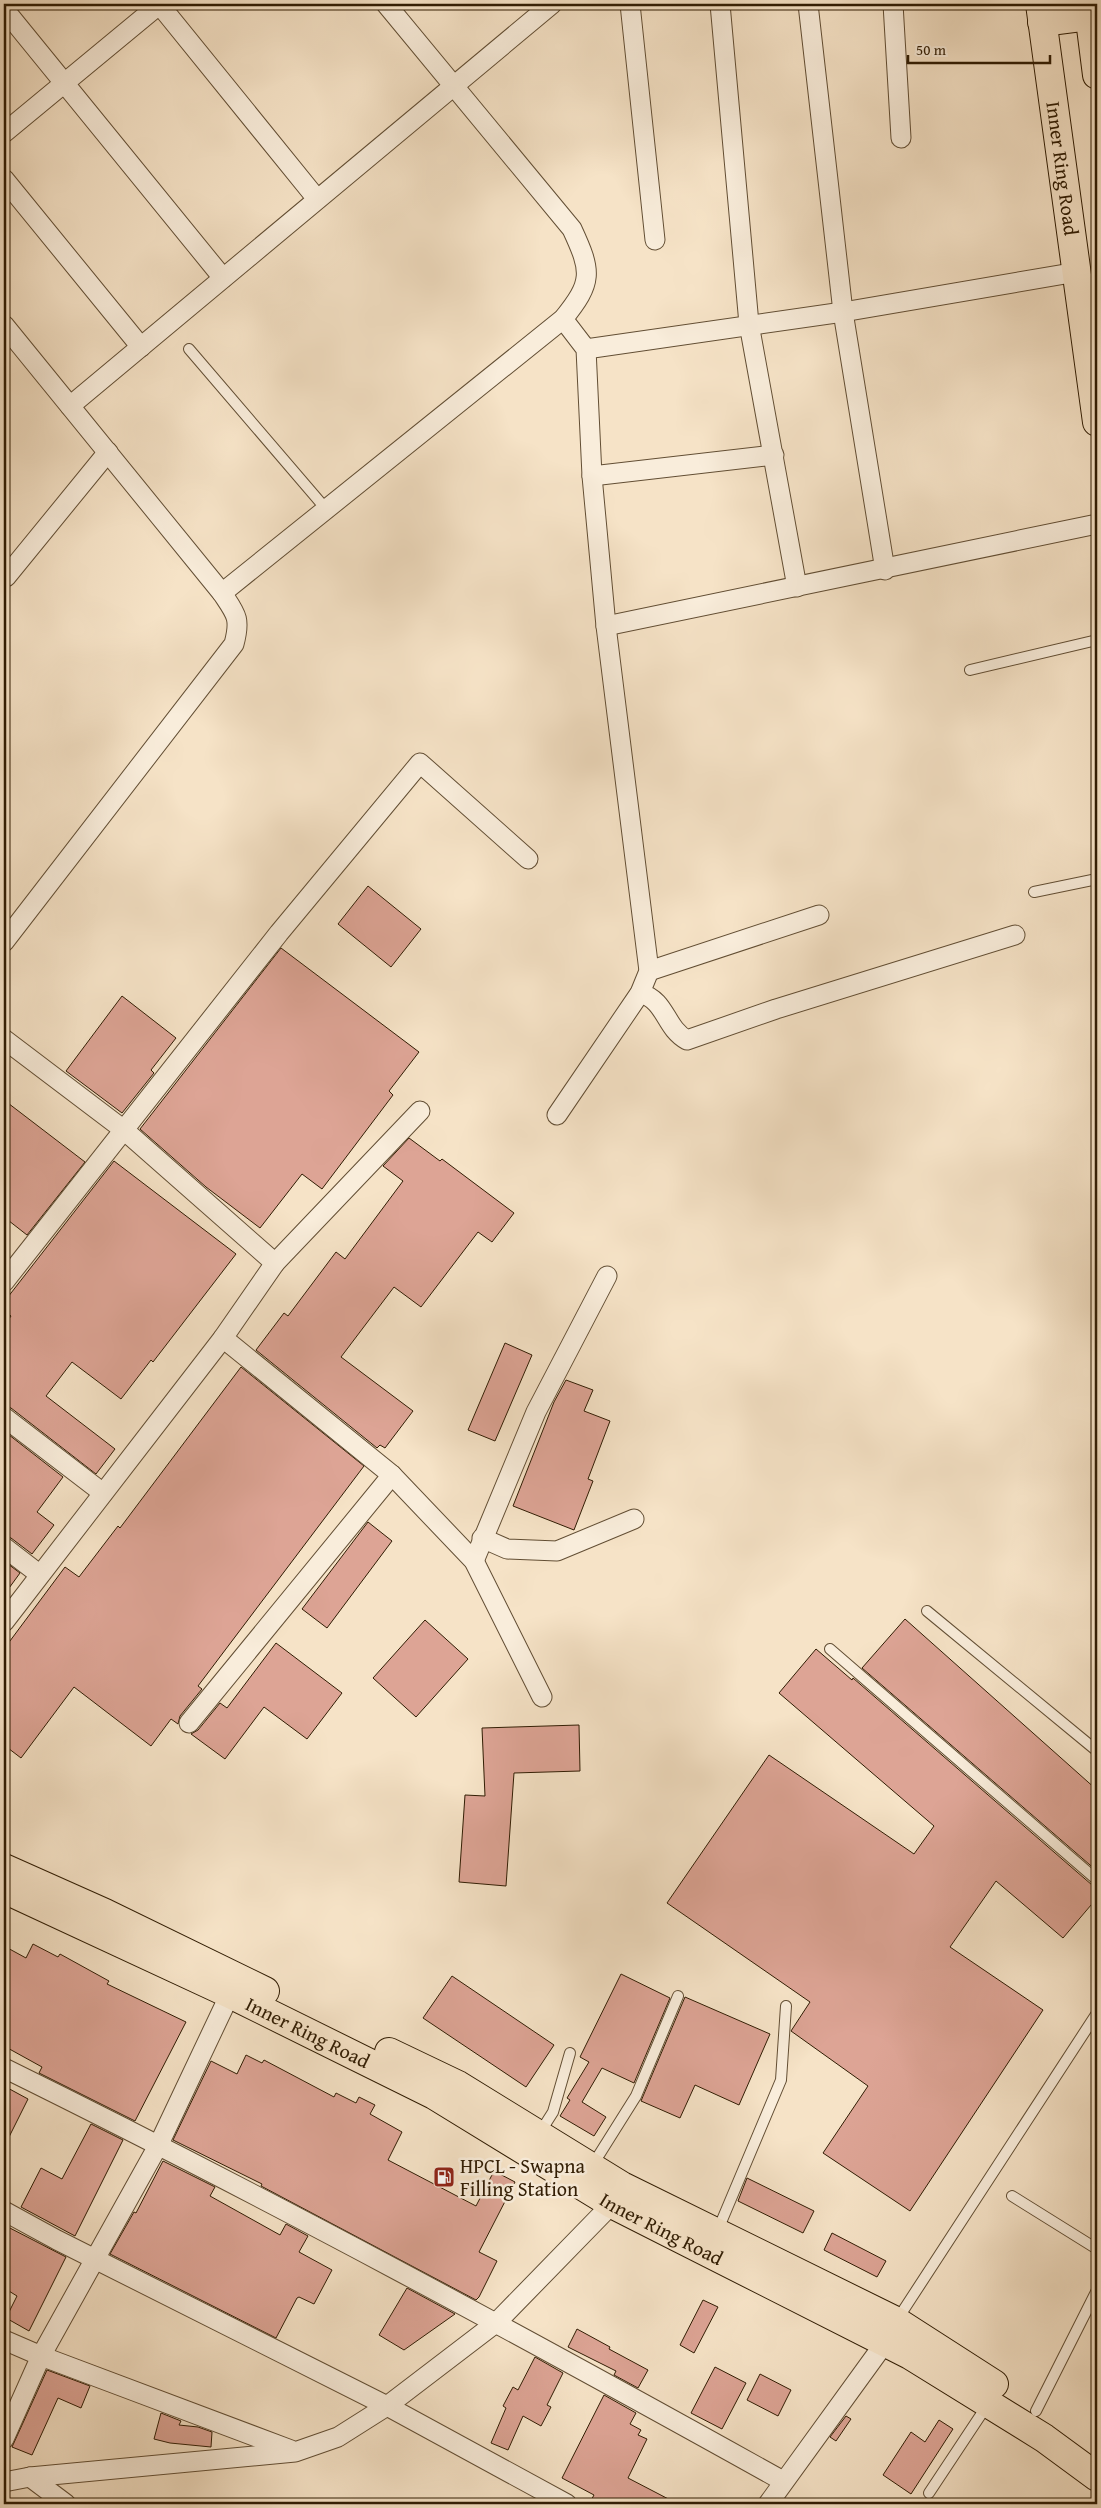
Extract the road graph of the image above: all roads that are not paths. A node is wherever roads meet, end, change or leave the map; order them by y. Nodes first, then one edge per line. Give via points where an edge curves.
1 (159, 4) edge
2 (386, 4) edge
3 (552, 4) edge
4 (630, 4) edge
5 (720, 4) edge
6 (808, 4) edge
7 (893, 4) edge
8 (4, 9) edge
9 (1089, 10) edge
10 (1041, 13) edge
11 (1097, 69) edge
12 (65, 82) junction
13 (454, 87) junction
14 (4, 132) edge
15 (901, 138) dead end
16 (4, 180) edge
17 (317, 199) junction
18 (655, 240) dead end
19 (1077, 272) junction
20 (223, 278) junction
21 (843, 312) junction
22 (563, 319) junction
23 (4, 324) edge
24 (749, 324) junction
25 (141, 346) junction
26 (189, 349) dead end
27 (586, 350) junction
28 (70, 406) junction
29 (1097, 422) edge
30 (108, 452) junction
31 (774, 455) junction
32 (592, 476) junction
33 (326, 509) junction
34 (1097, 524) edge
35 (885, 570) junction
36 (6, 577) dead end
37 (797, 587) junction
38 (222, 593) junction
39 (606, 626) junction
40 (1097, 640) edge
41 (970, 670) dead end
42 (528, 859) dead end
43 (1097, 879) edge
44 (1034, 892) dead end
45 (819, 916) dead end
46 (1015, 935) dead end
47 (4, 942) edge
48 (649, 971) junction
49 (640, 993) junction
50 (4, 1039) edge
51 (420, 1110) dead end
52 (557, 1115) dead end
53 (124, 1130) junction
54 (276, 1263) junction
55 (607, 1276) dead end
56 (4, 1282) edge
57 (223, 1338) junction
58 (4, 1418) edge
59 (392, 1475) junction
60 (103, 1492) junction
61 (634, 1518) dead end
62 (482, 1538) junction
63 (4, 1547) edge
64 (474, 1561) junction
65 (39, 1574) junction
66 (927, 1611) dead end
67 (4, 1622) edge
68 (830, 1648) dead end
69 (542, 1697) dead end
70 (189, 1723) dead end
71 (1097, 1751) edge
72 (4, 1868) edge
73 (1097, 1880) edge
74 (4, 1889) edge
75 (230, 1994) junction
76 (678, 1996) dead end
77 (786, 2006) dead end
78 (1097, 2013) edge
79 (570, 2053) dead end
80 (4, 2068) edge
81 (539, 2135) junction
82 (159, 2144) junction
83 (591, 2167) junction
84 (617, 2195) junction
85 (1012, 2196) dead end
86 (4, 2211) edge
87 (716, 2234) junction
88 (1097, 2249) edge
89 (96, 2259) junction
90 (1097, 2290) edge
91 (497, 2322) junction
92 (890, 2332) junction
93 (4, 2340) edge
94 (41, 2356) junction
95 (989, 2403) junction
96 (387, 2406) junction
97 (1036, 2411) junction
98 (4, 2439) edge
99 (295, 2452) junction
100 (1097, 2455) edge
101 (30, 2477) junction
102 (1097, 2478) edge
103 (783, 2481) junction
104 (4, 2482) edge
105 (929, 2493) dead end
106 (66, 2504) edge
107 (568, 2504) edge
108 (768, 2504) edge

1 - 12 street
1 - 17 street
2 - 13 street
3 - 13 street
4 - 18 street
5 - 24 street
6 - 21 street
7 - 15 street
8 - 12 street
9 - 10 main road
9 - 11 main road
10 - 19 main road, Inner Ring Road
12 - 14 street
12 - 20 street
13 - 17 street
13 - 22 street via 572,229 585,257 587,275 584,292
16 - 25 street
17 - 20 street
19 - 21 street
19 - 29 main road, Inner Ring Road
20 - 25 street
21 - 24 street
21 - 35 street
22 - 27 street
22 - 33 street
23 - 28 street
24 - 27 street
24 - 31 street
25 - 28 street
26 - 33 lane
27 - 32 street
28 - 30 street
30 - 36 street
30 - 38 street
31 - 32 street
31 - 37 street
32 - 39 street
33 - 38 street
34 - 35 street
35 - 37 street
37 - 39 street
38 - 47 street via 236,613 239,626 234,644
39 - 48 street
40 - 41 lane
42 - 53 street via 420,763
43 - 44 lane
45 - 48 street
46 - 49 street via 687,1040 678,1035 652,996
48 - 49 street
49 - 52 street
50 - 53 street
51 - 54 street
53 - 54 street
53 - 56 street
54 - 57 street
55 - 62 street via 536,1412
57 - 59 street
57 - 60 street
58 - 60 street
59 - 64 street
59 - 70 street
60 - 65 street
61 - 62 street via 557,1551 507,1549
62 - 64 street
63 - 65 street
64 - 69 street
65 - 67 street
66 - 71 lane
68 - 73 lane
72 - 81 main road, Inner Ring Road via 113,1917 458,2085
74 - 75 main road, Inner Ring Road
75 - 82 street
75 - 84 main road, Inner Ring Road via 434,2095
76 - 83 lane via 636,2096
77 - 87 lane via 781,2080
78 - 92 lane
79 - 81 lane via 553,2112
80 - 82 street
81 - 83 main road, Inner Ring Road
82 - 89 street
82 - 91 street
83 - 84 main road, Inner Ring Road
84 - 87 main road, Inner Ring Road
84 - 91 street
84 - 92 main road, Inner Ring Road
85 - 88 lane
86 - 89 street
87 - 92 main road, Inner Ring Road
89 - 94 street
89 - 96 street
90 - 97 lane
91 - 96 street
91 - 103 street
92 - 95 main road, Inner Ring Road via 910,2355
92 - 97 main road, Inner Ring Road
92 - 103 street
93 - 94 street
94 - 98 street
94 - 99 street
95 - 102 main road, Inner Ring Road via 1044,2438
95 - 105 lane
96 - 99 street via 338,2437
96 - 107 street
97 - 100 main road, Inner Ring Road
99 - 101 street
101 - 104 street
101 - 106 street
103 - 108 street

